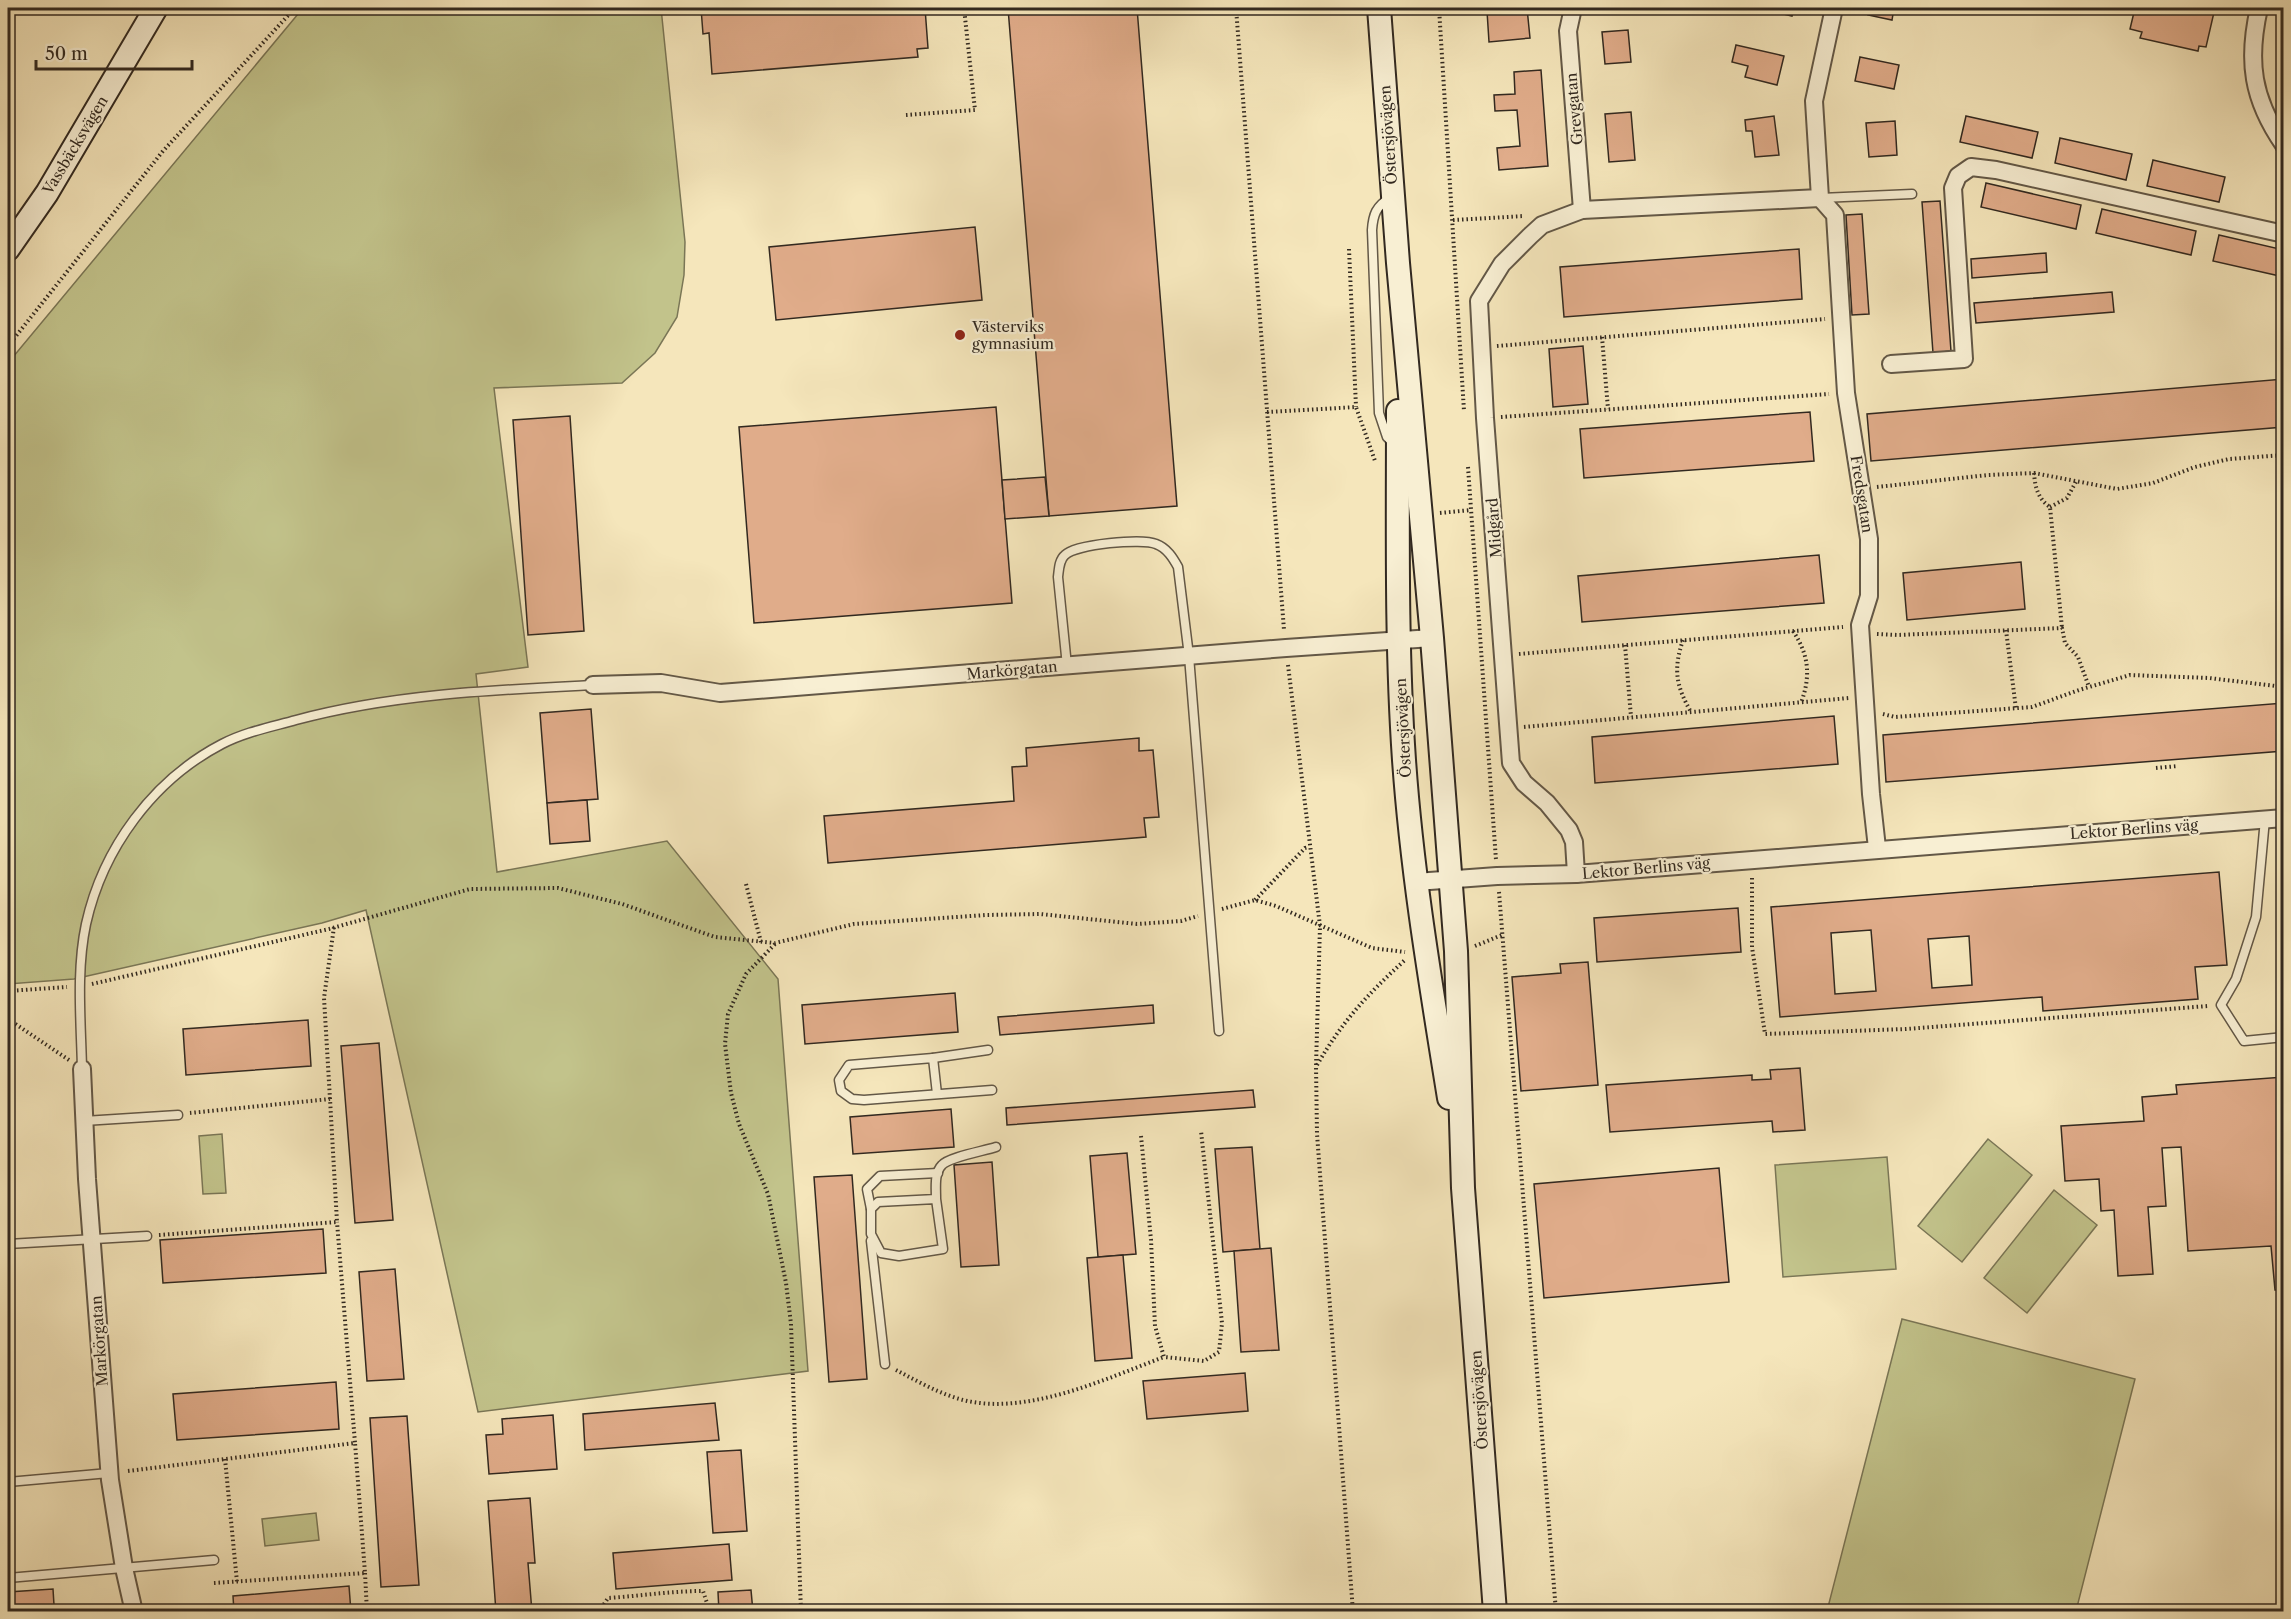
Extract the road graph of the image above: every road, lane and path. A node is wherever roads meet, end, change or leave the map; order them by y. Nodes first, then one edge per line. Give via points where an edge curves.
1 (156, 8) edge
2 (295, 8) edge
3 (964, 8) edge
4 (1236, 8) edge
5 (1379, 8) edge
6 (1439, 8) edge
7 (1573, 8) edge
8 (1834, 8) edge
9 (2259, 8) edge
10 (906, 115) dead end
11 (2283, 145) edge
12 (1912, 194) dead end
13 (1393, 196) junction
14 (1820, 198) junction
15 (1582, 210) junction
16 (1453, 220) junction
17 (1542, 225) junction
18 (2283, 234) edge
19 (8, 249) edge
20 (1349, 249) dead end
21 (1398, 264) junction
22 (1842, 318) junction
23 (1602, 337) junction
24 (8, 346) edge
25 (1482, 347) junction
26 (1891, 364) dead end
27 (1846, 393) junction
28 (1356, 407) junction
29 (1608, 409) junction
30 (1267, 412) junction
31 (1464, 418) dead end
32 (1485, 418) junction
33 (1398, 448) junction
34 (2283, 455) edge
35 (1468, 464) dead end
36 (1378, 469) dead end
37 (2034, 473) junction
38 (2077, 480) junction
39 (1861, 489) junction
40 (2050, 507) junction
41 (2062, 628) junction
42 (1861, 629) junction
43 (2006, 630) junction
44 (1792, 631) junction
45 (1432, 638) junction
46 (1683, 640) junction
47 (1398, 641) junction
48 (1625, 645) junction
49 (1286, 648) junction
50 (1503, 655) junction
51 (1189, 656) junction
52 (1067, 666) junction
53 (593, 685) joint
54 (2089, 687) junction
55 (2283, 687) edge
56 (1801, 703) junction
57 (1865, 703) junction
58 (2016, 709) junction
59 (1691, 712) junction
60 (1632, 717) junction
61 (1509, 728) junction
62 (2178, 766) dead end
63 (2156, 768) dead end
64 (2276, 818) edge
65 (1309, 847) junction
66 (2283, 847) edge
67 (1877, 849) junction
68 (1752, 859) junction
69 (1576, 874) junction
70 (1497, 876) junction
71 (1450, 880) junction
72 (1416, 882) junction
73 (746, 884) dead end
74 (1255, 900) junction
75 (1210, 912) junction
76 (1320, 926) junction
77 (334, 927) junction
78 (1502, 935) junction
79 (761, 942) junction
80 (775, 943) junction
81 (1456, 951) junction
82 (81, 987) junction
83 (8, 991) edge
84 (2221, 1005) junction
85 (8, 1019) edge
86 (1219, 1031) dead end
87 (2283, 1037) edge
88 (988, 1050) dead end
89 (933, 1058) junction
90 (1316, 1066) junction
91 (82, 1069) junction
92 (992, 1090) dead end
93 (937, 1094) junction
94 (330, 1099) junction
95 (178, 1115) joint
96 (84, 1120) junction
97 (1201, 1131) dead end
98 (1141, 1136) dead end
99 (996, 1147) dead end
100 (938, 1173) junction
101 (1463, 1188) junction
102 (936, 1199) junction
103 (871, 1209) junction
104 (337, 1222) junction
105 (871, 1234) junction
106 (147, 1236) joint
107 (91, 1238) junction
108 (8, 1244) edge
109 (1164, 1357) junction
110 (885, 1364) joint
111 (355, 1443) junction
112 (225, 1459) junction
113 (109, 1473) junction
114 (8, 1482) edge
115 (214, 1560) dead end
116 (124, 1568) junction
117 (365, 1574) junction
118 (8, 1578) edge
119 (237, 1582) junction
120 (214, 1583) dead end
121 (135, 1611) edge
122 (368, 1611) edge
123 (599, 1611) edge
124 (710, 1611) edge
125 (801, 1611) edge
126 (1353, 1611) edge
127 (1495, 1611) edge
128 (1556, 1611) edge

1 - 19 main road, Vassbäcksvägen via 47,193
2 - 24 path via 164,151
3 - 10 path via 975,110
4 - 30 path
5 - 13 main road, Östersjövägen
6 - 16 path
7 - 15 street, Grevgatan via 1568,31
8 - 14 street, Fredsgatan via 1814,101
9 - 11 street via 2254,81 2266,115
12 - 14 lane
13 - 21 main road, Östersjövägen
13 - 33 lane via 1377,209 1372,230 1378,413 1387,436
14 - 15 street
14 - 22 street, Fredsgatan via 1835,215
15 - 17 street, Midgård
16 - 17 path via 1525,216
16 - 31 path
17 - 25 street, Midgård via 1503,264 1479,301
18 - 26 street via 1971,167 1958,176 1953,188 1965,359
20 - 28 path
21 - 33 main road, Östersjövägen
21 - 45 main road, Östersjövägen
22 - 23 path
22 - 27 street, Fredsgatan
23 - 25 path
23 - 29 path
25 - 32 street, Midgård
27 - 29 path
27 - 39 street, Fredsgatan
28 - 30 path
28 - 36 path
29 - 32 path
30 - 49 path
32 - 50 street, Midgård
33 - 47 main road, Östersjövägen
34 - 38 path via 2229,459 2153,483 2117,489
35 - 70 path
37 - 38 path
37 - 39 path
37 - 40 path via 2035,487
38 - 40 path via 2067,498
39 - 42 street, Fredsgatan via 1870,569 1869,596
40 - 41 path
41 - 43 path
41 - 54 path via 2065,643 2078,657
42 - 43 path via 1898,635
42 - 44 path
42 - 57 street, Fredsgatan
43 - 58 path
44 - 46 path
44 - 56 path via 1803,648 1809,671
45 - 47 street, Markörgatan
45 - 71 main road, Östersjövägen
46 - 48 path
46 - 59 path via 1677,681
47 - 49 street, Markörgatan
47 - 72 main road, Östersjövägen
48 - 50 path
48 - 60 path
49 - 51 street, Markörgatan
49 - 65 path
50 - 61 street, Midgård
51 - 52 street, Markörgatan
51 - 52 lane via 1178,567 1158,544 1145,540 1075,548 1059,563
51 - 75 lane
52 - 53 street, Markörgatan via 720,693 661,683
53 - 82 lane via 477,690 378,702 249,732 223,744 196,760 146,803 124,831 86,923
54 - 55 path via 2130,675 2209,678
54 - 58 path
56 - 57 path
56 - 59 path
57 - 58 path via 1895,717
57 - 67 street, Fredsgatan
59 - 60 path
60 - 61 path
61 - 69 street, Midgård via 1511,762 1575,842
62 - 63 path
64 - 66 lane
64 - 67 street, Lektor Berlins väg
64 - 84 lane via 2256,917 2236,980
65 - 74 path
65 - 76 path
67 - 68 street, Lektor Berlins väg
68 - 69 street, Lektor Berlins väg
68 - 84 path via 1752,947 1765,1034 1906,1029
69 - 70 street, Lektor Berlins väg
70 - 71 street, Lektor Berlins väg
70 - 78 path
71 - 72 street, Lektor Berlins väg
71 - 81 main road, Östersjövägen
72 - 101 main road, Östersjövägen
73 - 79 path
74 - 75 path
74 - 76 path
75 - 80 path via 1181,921 1137,924 1041,914 854,924
75 - 86 lane
76 - 90 path
76 - 90 path via 1372,948 1413,952 1347,1018
77 - 79 path via 470,890 558,888 622,904 715,937
77 - 82 path
77 - 94 path via 324,998
78 - 81 path
78 - 128 path
79 - 80 path
80 - 125 path via 746,974 728,1014 725,1044 731,1093 739,1124 768,1194 786,1283 791,1324
81 - 101 main road, Östersjövägen
82 - 83 path
82 - 91 lane
84 - 87 lane via 2244,1041
85 - 91 path
88 - 89 lane
89 - 93 lane
89 - 93 lane via 849,1065 838,1080 841,1091 852,1099
90 - 126 path via 1317,1134
91 - 96 street, Markörgatan
92 - 93 lane
94 - 95 path
94 - 104 path
95 - 96 lane
96 - 107 street, Markörgatan
97 - 109 path via 1222,1323 1219,1352 1204,1361
98 - 109 path via 1155,1326
99 - 100 lane via 956,1158 941,1165
100 - 102 lane
100 - 103 lane via 880,1176 867,1189
101 - 127 main road, Östersjövägen
102 - 103 lane via 878,1202
102 - 105 lane via 943,1249 899,1256 881,1253
103 - 105 lane
104 - 106 path
104 - 111 path
105 - 110 lane
106 - 107 lane
107 - 108 lane
107 - 113 street, Markörgatan
109 - 110 path via 1083,1387 1022,1402 964,1400
111 - 112 path
111 - 117 path
112 - 113 path
112 - 119 path
113 - 114 lane
113 - 116 street, Markörgatan
115 - 116 lane
116 - 118 lane
116 - 121 street, Markörgatan
117 - 119 path
117 - 122 path
119 - 120 path
123 - 124 path via 608,1598 703,1591

